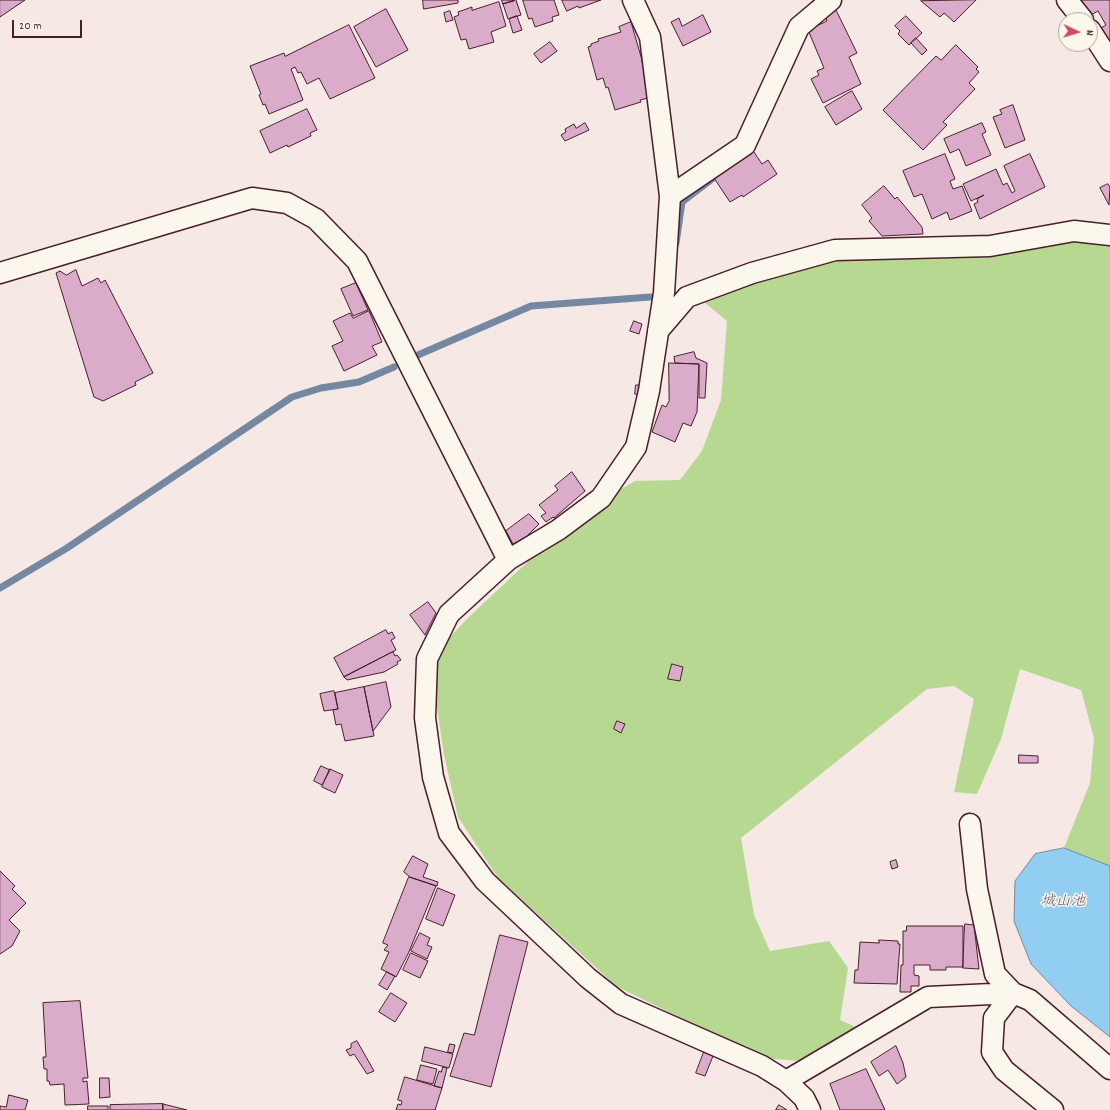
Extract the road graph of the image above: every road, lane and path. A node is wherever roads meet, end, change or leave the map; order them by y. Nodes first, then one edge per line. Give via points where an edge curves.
1 (633, 0) edge
2 (830, 0) edge
3 (1067, 0) edge
4 (1077, 12) edge
5 (1098, 42) edge
6 (1110, 60) edge
7 (670, 196) junction
8 (1110, 235) edge
9 (0, 273) edge
10 (658, 331) junction
11 (508, 560) junction
12 (970, 824) dead end
13 (1012, 993) junction
14 (1110, 1069) edge
15 (786, 1081) junction
16 (810, 1110) edge
17 (1053, 1110) edge

1 - 7 street via 650,37
2 - 7 street via 799,27 745,145
3 - 4 street
5 - 6 street
7 - 10 street via 664,292
8 - 10 street via 1074,232 990,246 835,250 752,273 687,297
9 - 11 street via 252,198 287,203 316,219 357,261
10 - 11 street via 649,391 636,448 601,498 558,530
11 - 15 street via 450,614 427,659 425,718 433,778 449,833 485,881 588,978 620,1004 762,1066
12 - 13 street via 977,890 995,974
13 - 14 street via 1030,1000
13 - 15 street via 928,997
13 - 17 street via 994,1018 992,1052 1004,1070
15 - 16 street via 804,1098

